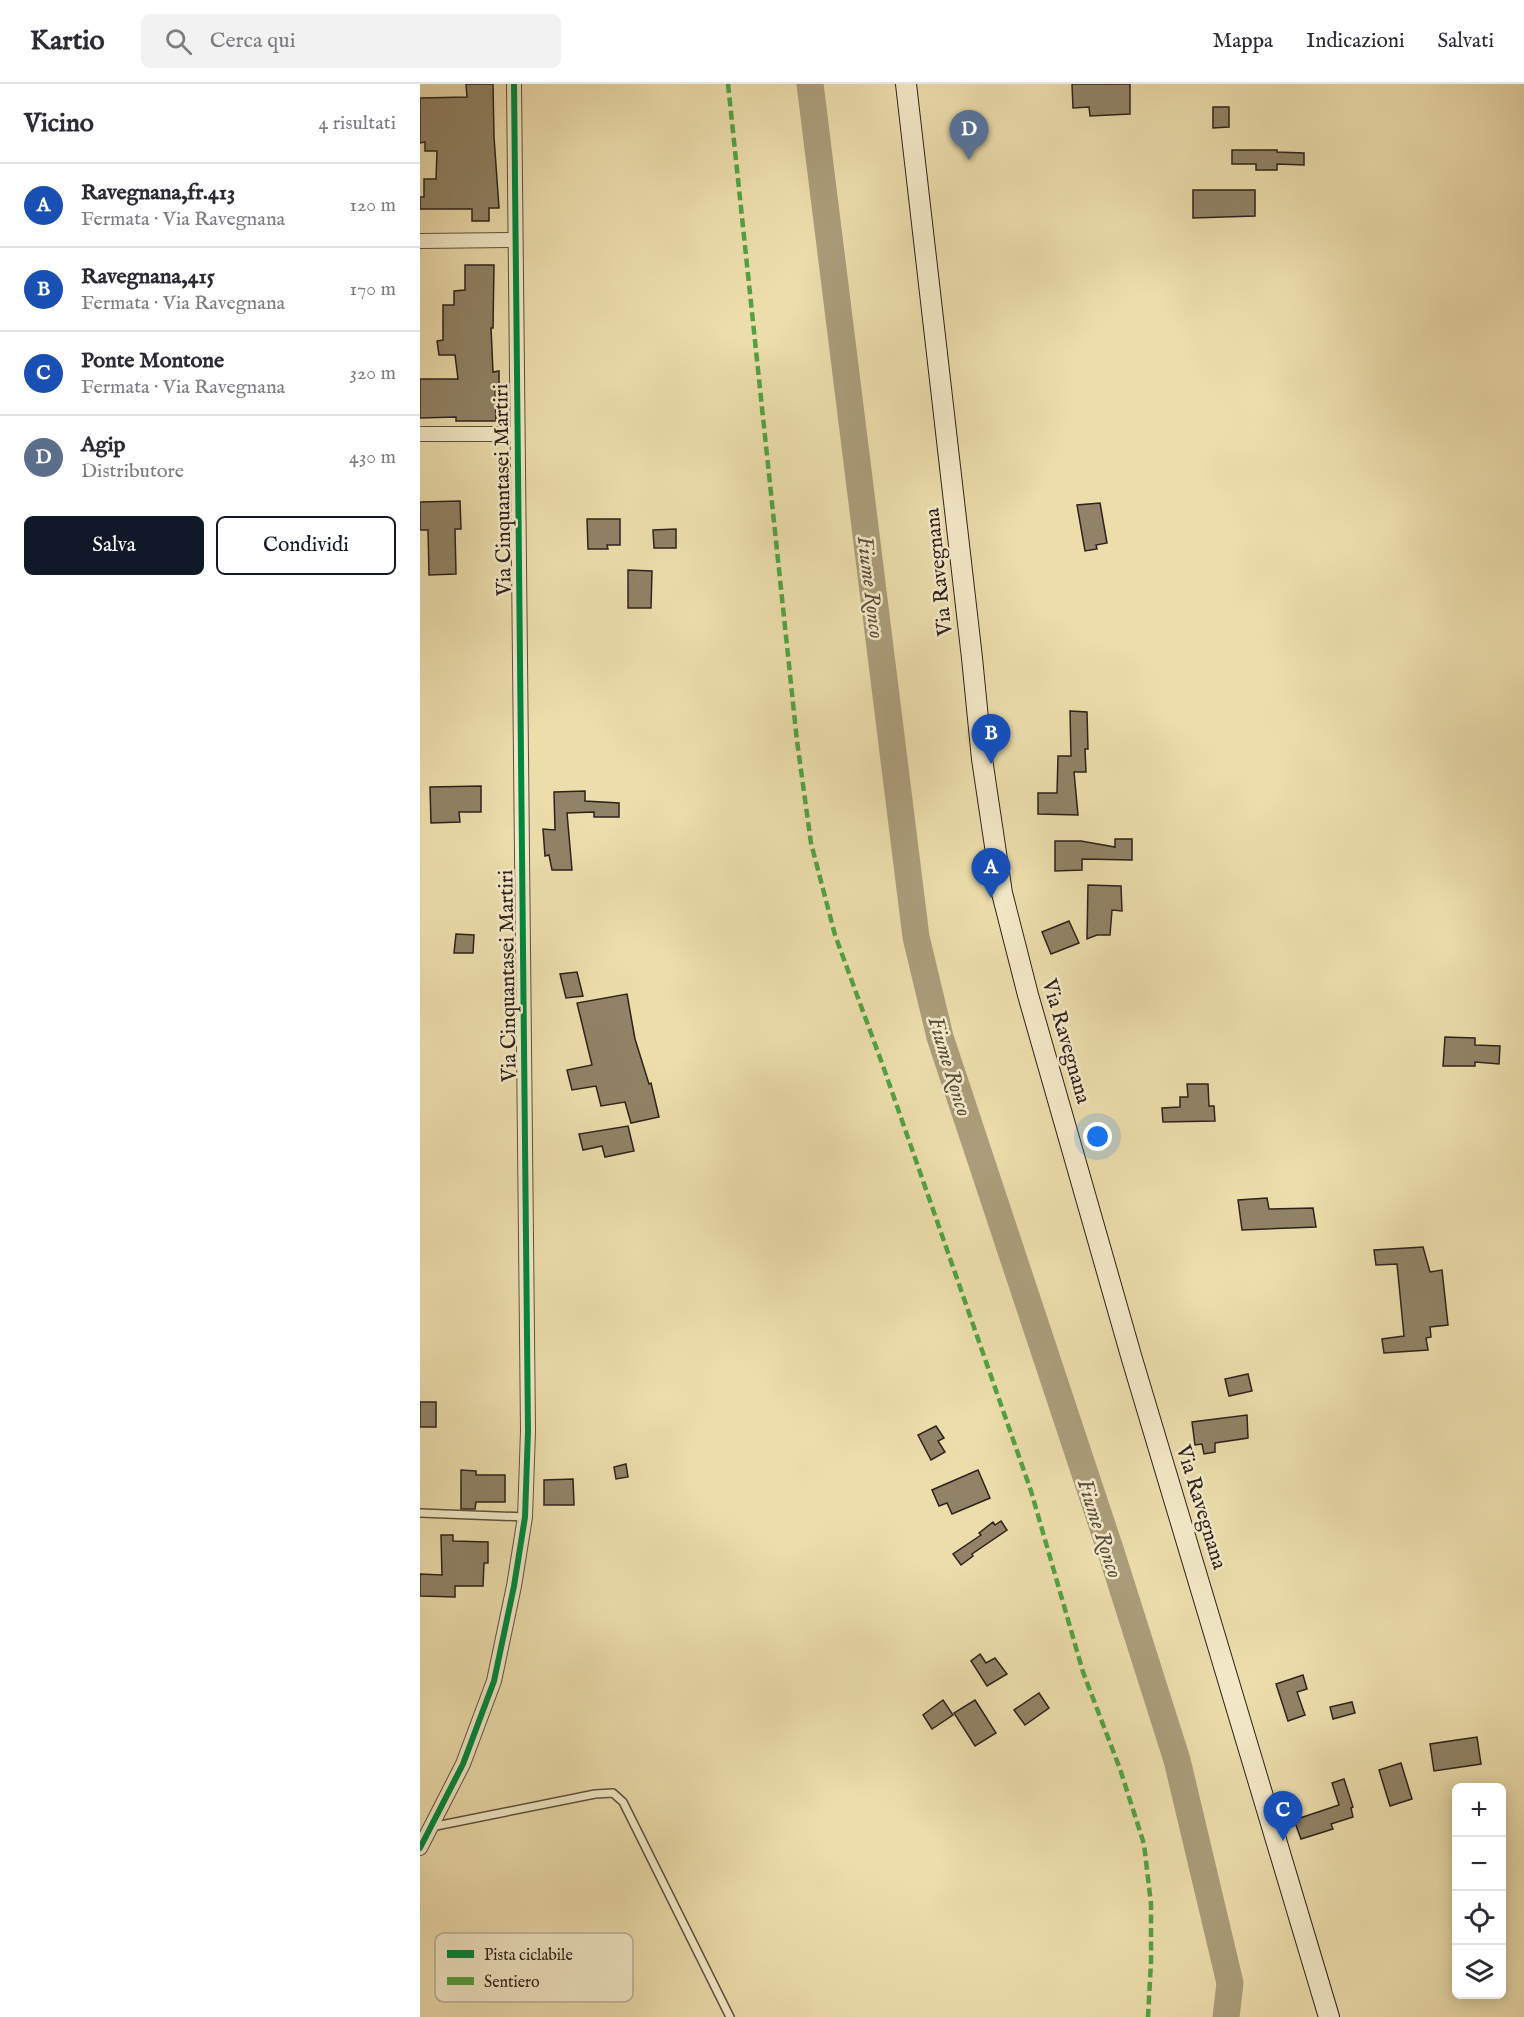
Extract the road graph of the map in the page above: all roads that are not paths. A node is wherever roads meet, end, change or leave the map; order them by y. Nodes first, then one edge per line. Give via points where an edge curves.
1 (514, 84) edge
2 (906, 84) edge
3 (515, 240) junction
4 (420, 241) edge
5 (420, 434) edge
6 (517, 434) junction
7 (420, 1513) edge
8 (525, 1518) junction
9 (431, 1827) junction
10 (420, 1848) edge
11 (730, 2017) edge
12 (1329, 2017) edge

1 - 3 street, Via Cinquantasei Martiri
2 - 12 main road, Via Ravegnana via 982,759 1002,893 1132,1359
3 - 4 street
3 - 6 street, Via Cinquantasei Martiri
5 - 6 street
6 - 8 street, Via Cinquantasei Martiri
7 - 8 lane
8 - 9 street, Via Cinquantasei Martiri via 495,1681 463,1764
9 - 10 street, Via Cinquantasei Martiri
9 - 11 lane via 613,1793 622,1802

